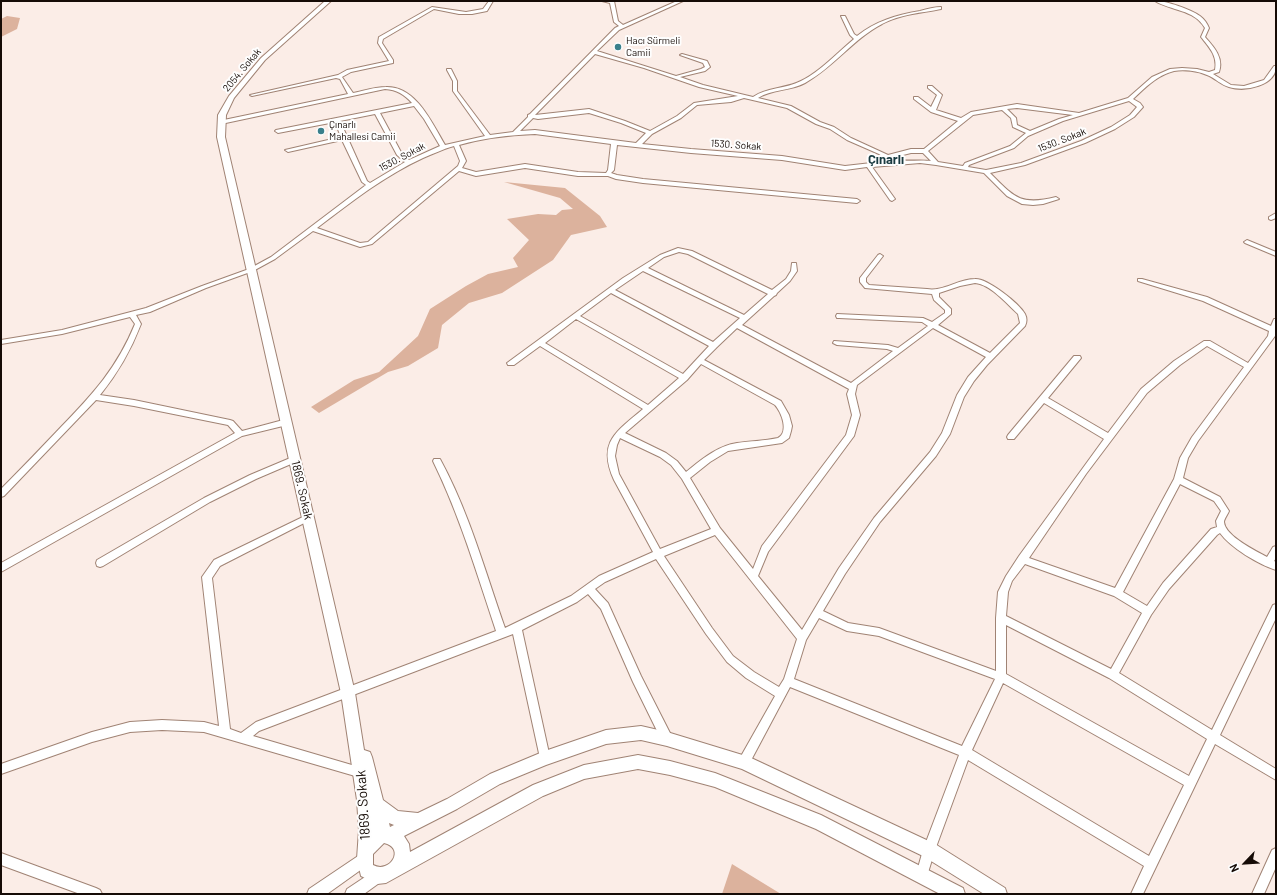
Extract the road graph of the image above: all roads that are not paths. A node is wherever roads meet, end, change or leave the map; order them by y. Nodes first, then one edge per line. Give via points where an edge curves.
1 (328, 1) edge
2 (491, 1) edge
3 (604, 1) edge
4 (612, 1) edge
5 (681, 1) edge
6 (1157, 1) edge
7 (940, 8) dead end
8 (843, 17) dead end
9 (622, 26) junction
10 (858, 39) junction
11 (594, 52) junction
12 (682, 55) dead end
13 (1276, 67) edge
14 (449, 70) dead end
15 (1209, 74) junction
16 (338, 76) junction
17 (676, 77) junction
18 (930, 87) dead end
19 (252, 95) dead end
20 (351, 95) junction
21 (742, 97) junction
22 (916, 98) dead end
23 (754, 99) junction
24 (1130, 99) junction
25 (415, 104) junction
26 (1004, 109) junction
27 (933, 111) junction
28 (376, 112) junction
29 (1078, 114) junction
30 (530, 116) junction
31 (337, 120) junction
32 (962, 120) junction
33 (221, 122) junction
34 (278, 131) dead end
35 (515, 133) junction
36 (650, 133) junction
37 (1030, 133) junction
38 (489, 136) junction
39 (344, 138) junction
40 (614, 143) junction
41 (456, 144) junction
42 (637, 144) junction
43 (443, 147) junction
44 (288, 150) dead end
45 (925, 151) junction
46 (887, 157) junction
47 (408, 162) junction
48 (894, 162) junction
49 (936, 162) junction
50 (868, 166) junction
51 (964, 168) junction
52 (458, 169) junction
53 (986, 172) junction
54 (608, 174) junction
55 (370, 185) junction
56 (892, 199) dead end
57 (1056, 199) dead end
58 (858, 201) dead end
59 (312, 228) junction
60 (1247, 242) dead end
61 (1276, 254) edge
62 (880, 256) dead end
63 (794, 264) dead end
64 (643, 268) junction
65 (251, 270) junction
66 (1140, 280) dead end
67 (610, 290) junction
68 (936, 293) junction
69 (774, 294) junction
70 (132, 314) junction
71 (575, 316) junction
72 (839, 316) dead end
73 (745, 318) junction
74 (1276, 321) edge
75 (737, 325) junction
76 (934, 325) junction
77 (1273, 330) junction
78 (1, 342) edge
79 (540, 343) junction
80 (837, 344) dead end
81 (714, 345) junction
82 (898, 351) junction
83 (991, 356) junction
84 (1077, 358) dead end
85 (700, 361) junction
86 (511, 363) dead end
87 (1248, 366) junction
88 (684, 378) junction
89 (852, 387) junction
90 (95, 397) junction
91 (1043, 399) junction
92 (648, 408) junction
93 (287, 422) junction
94 (240, 434) junction
95 (619, 434) junction
96 (1011, 437) dead end
97 (1109, 438) junction
98 (295, 458) junction
99 (437, 461) dead end
100 (685, 477) junction
101 (1178, 479) junction
102 (1, 494) edge
103 (309, 518) junction
104 (1222, 529) junction
105 (717, 531) junction
106 (1276, 550) edge
107 (658, 555) junction
108 (1022, 559) junction
109 (100, 563) dead end
110 (1272, 564) edge
111 (1, 568) edge
112 (753, 576) junction
113 (589, 588) junction
114 (1117, 593) junction
115 (1276, 608) edge
116 (1148, 612) junction
117 (818, 613) junction
118 (1001, 618) junction
119 (517, 628) junction
120 (502, 634) junction
121 (802, 638) junction
122 (1113, 675) junction
123 (1001, 677) junction
124 (788, 681) junction
125 (348, 693) junction
126 (781, 694) junction
127 (352, 711) junction
128 (225, 734) junction
129 (1214, 736) junction
130 (242, 739) junction
131 (667, 739) junction
132 (965, 752) junction
133 (545, 758) junction
134 (744, 762) junction
135 (1, 769) edge
136 (362, 772) junction
137 (1276, 775) edge
138 (1191, 783) junction
139 (377, 805) junction
140 (423, 819) junction
141 (387, 835) junction
142 (929, 850) junction
143 (1276, 854) edge
144 (365, 856) junction
145 (1, 859) edge
146 (1152, 864) junction
147 (396, 869) junction
148 (922, 875) junction
149 (377, 876) junction
150 (96, 894) edge
151 (314, 894) edge
152 (352, 894) edge
153 (957, 894) edge
154 (999, 894) edge
155 (1137, 894) edge
156 (1258, 894) edge

1 - 33 main road, 2054. Sokak via 263,59 231,97
2 - 16 street via 486,10 470,14 433,8 381,38 380,43 390,62
3 - 4 street
4 - 9 street via 616,22
5 - 9 street
6 - 15 street via 1195,15 1205,24 1207,28 1203,38 1213,47 1218,66 1216,71
7 - 10 street via 883,22
8 - 10 street via 852,36
9 - 11 street
10 - 23 street via 811,77 790,87 761,94
11 - 17 street
11 - 30 street
12 - 17 street via 705,62 708,67
13 - 15 street via 1266,81 1244,88 1230,86
14 - 38 street via 455,91
15 - 24 street via 1190,69 1172,70 1154,78
16 - 19 street
16 - 20 street via 343,79
17 - 21 street
18 - 27 street via 940,95
20 - 25 street via 392,87 407,95
20 - 33 street
21 - 23 street
21 - 36 street via 696,104
22 - 27 street
23 - 46 street via 789,107
24 - 29 street
24 - 53 street, 1530. Sokak via 1140,106 1132,116 1113,128 1040,158
25 - 28 street
25 - 43 street
26 - 29 street via 1017,106
26 - 32 street via 971,114
26 - 37 street via 1015,126
27 - 32 street
28 - 31 street
28 - 47 street via 400,155
29 - 37 street
30 - 35 street
30 - 36 street via 587,110
31 - 34 street
31 - 39 street
32 - 45 street
33 - 65 main road, 2054. Sokak via 222,138
35 - 38 street, 1530. Sokak
35 - 40 street, 1530. Sokak via 535,132
36 - 42 street
37 - 51 street via 1012,147 967,164
38 - 41 street, 1530. Sokak
39 - 44 street
39 - 55 street via 365,182
40 - 42 street, 1530. Sokak
40 - 54 street via 611,170
41 - 43 street, 1530. Sokak
41 - 52 street via 463,161
42 - 50 street, 1530. Sokak via 691,152 782,158 845,168
43 - 47 street, 1530. Sokak
45 - 46 street via 911,151
45 - 49 street
46 - 48 street
47 - 55 street, 1530. Sokak
48 - 49 street, 1530. Sokak
48 - 50 street, 1530. Sokak
49 - 51 street, 1530. Sokak
50 - 56 street
51 - 53 street, 1530. Sokak
52 - 54 street via 476,174 525,166 593,176
52 - 59 street via 368,244 360,245
53 - 57 street via 1018,201 1037,203
54 - 58 street via 634,180
55 - 59 street, 1530. Sokak
59 - 65 street, 1530. Sokak via 273,258
60 - 61 street
62 - 68 street via 863,278 867,287
63 - 69 street via 792,276
64 - 67 street
64 - 69 street via 672,251 684,250
64 - 73 street
65 - 70 street, 1530. Sokak
65 - 93 main road, 1869. Sokak
66 - 77 street via 1204,299
67 - 71 street
67 - 81 street
68 - 76 street via 936,298 949,313
68 - 83 street via 979,281 988,285 1021,313 1024,318 1023,324
69 - 73 street
70 - 78 street, 1530. Sokak via 62,332
70 - 90 street via 138,324 132,341 111,377
71 - 79 street
71 - 88 street
72 - 76 street via 920,319
73 - 75 street
74 - 77 street
75 - 81 street
75 - 89 street
76 - 82 street
76 - 83 street
77 - 87 street
79 - 86 street
79 - 92 street
80 - 82 street via 888,347
81 - 85 street
82 - 89 street
83 - 117 street via 971,379 960,397 946,434 933,454 877,520 842,571
84 - 91 street
85 - 88 street
85 - 100 street via 778,403 785,412 787,432 780,441 726,450 711,457
87 - 97 street via 1207,344 1177,363 1150,385
87 - 101 street via 1195,439 1184,458
88 - 92 street
89 - 112 street via 856,415 850,436 760,556 757,573
90 - 94 street via 230,423
90 - 102 street
91 - 96 street
91 - 97 street
92 - 95 street
93 - 94 street
93 - 98 main road, 1869. Sokak
94 - 111 street
95 - 100 street via 663,455 674,463
95 - 107 street via 611,449 612,468
97 - 108 street
98 - 103 main road, 1869. Sokak
98 - 109 street via 207,500
99 - 120 street via 466,526
100 - 105 street
101 - 104 street via 1220,502 1225,511 1220,520
101 - 114 street
103 - 125 main road, 1869. Sokak
103 - 128 street via 216,563 207,577
104 - 110 street via 1234,542
104 - 116 street via 1208,538 1166,586
105 - 107 street
105 - 112 street
106 - 110 street
107 - 113 street via 602,579
107 - 126 street via 730,659
108 - 114 street
108 - 118 street via 1003,592
112 - 121 street
113 - 119 street via 574,599
113 - 131 street via 605,606
114 - 116 street
115 - 129 street
116 - 122 street
117 - 121 street
117 - 123 street via 846,627 879,632
118 - 122 street
118 - 123 street
119 - 120 street
119 - 133 street
120 - 125 street
121 - 124 street
122 - 129 street
123 - 132 street
123 - 138 street
124 - 126 street
124 - 132 street
125 - 127 main road, 1869. Sokak
125 - 130 street via 256,727
126 - 134 street
127 - 136 main road, 1869. Sokak
127 - 139 main road, 1869. Sokak
128 - 130 street
128 - 135 street via 204,727 130,727 92,737
129 - 137 street
129 - 138 street
130 - 136 street
131 - 133 main road via 641,733 606,737
131 - 134 main road
132 - 142 street
132 - 146 street
133 - 140 main road via 495,779
134 - 142 main road
136 - 144 main road, 1869. Sokak via 367,816
138 - 146 street
139 - 140 main road via 398,820
139 - 141 main road, 1869. Sokak
140 - 141 main road
141 - 144 main road via 373,841
141 - 147 main road via 396,838 403,848 401,862
142 - 148 street
142 - 154 main road
143 - 156 street
144 - 149 main road via 367,870
144 - 151 street
145 - 150 street
146 - 155 street
147 - 148 main road via 538,790 584,772 638,762 715,780 821,823
147 - 149 main road via 384,876
148 - 153 main road
149 - 152 street

